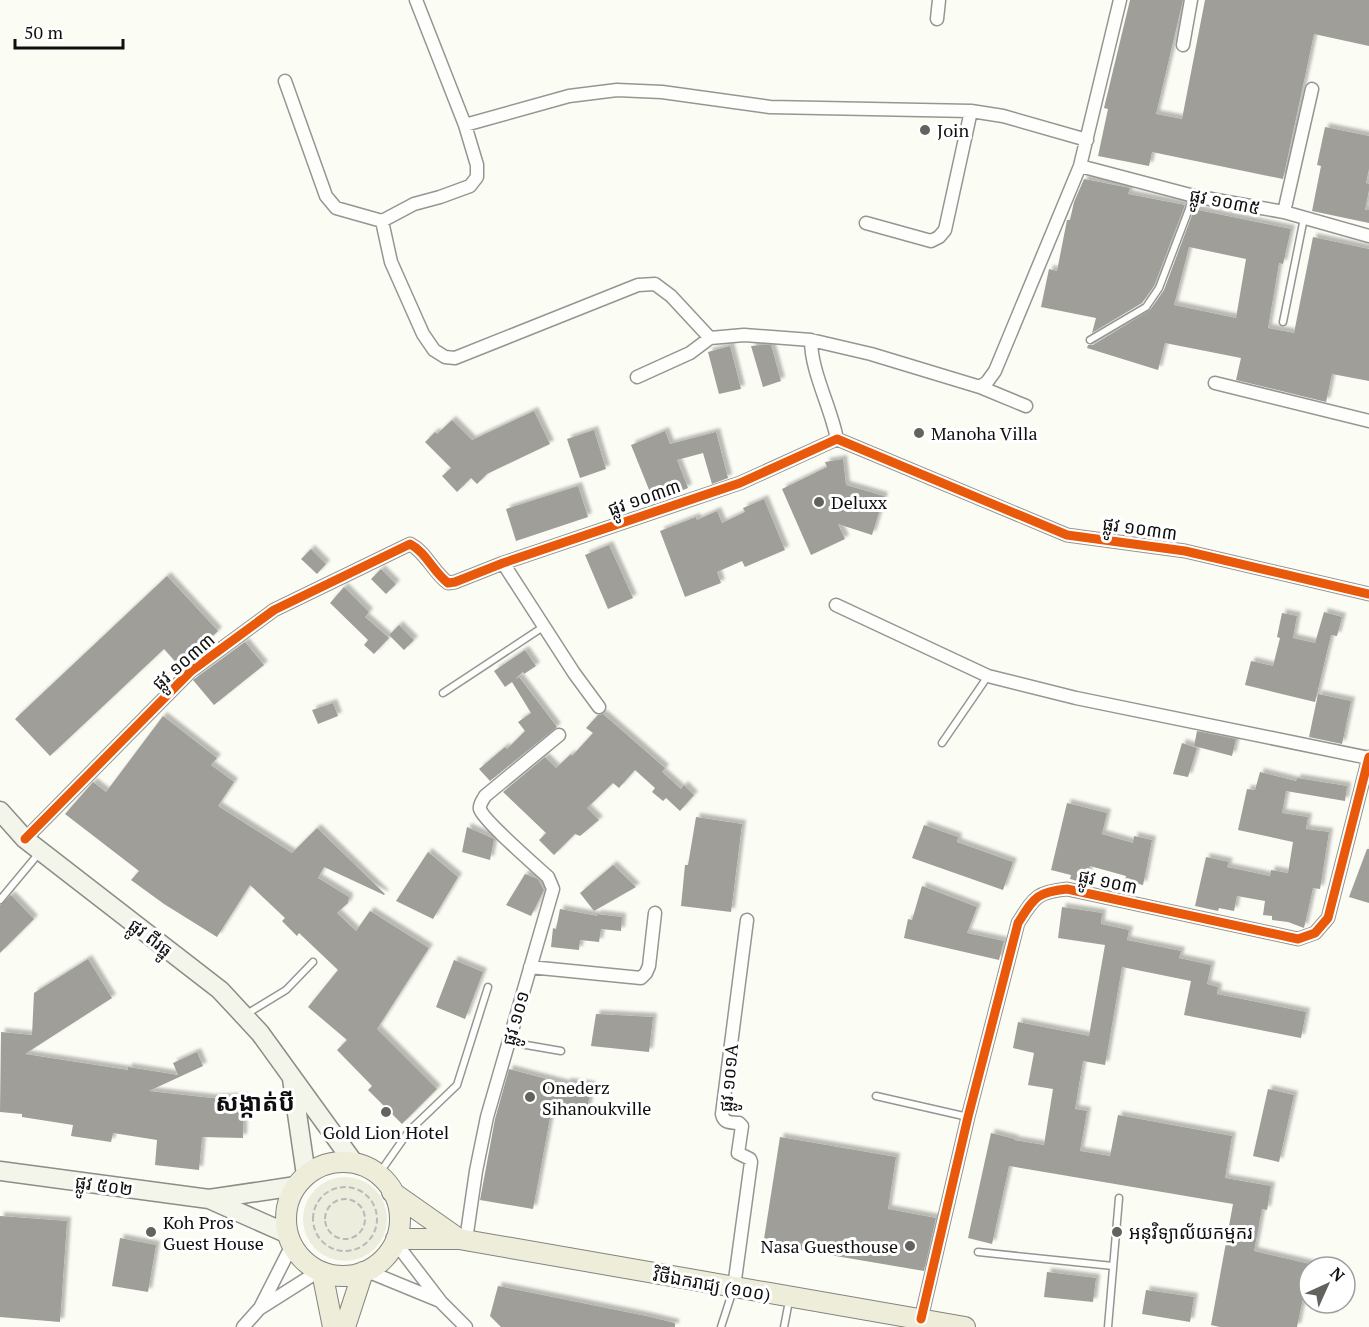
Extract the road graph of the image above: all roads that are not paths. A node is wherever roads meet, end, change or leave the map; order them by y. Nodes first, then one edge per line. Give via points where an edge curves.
1 (416, 0) edge
2 (939, 0) edge
3 (1120, 0) edge
4 (1191, 0) edge
5 (938, 19) dead end
6 (1183, 45) dead end
7 (285, 81) dead end
8 (1312, 89) dead end
9 (971, 111) junction
10 (465, 125) junction
11 (1087, 140) junction
12 (1080, 166) junction
13 (1194, 196) junction
14 (1284, 212) junction
15 (1304, 218) junction
16 (382, 221) junction
17 (866, 223) dead end
18 (1369, 236) edge
19 (1283, 322) dead end
20 (710, 338) junction
21 (811, 340) junction
22 (1090, 340) dead end
23 (637, 377) dead end
24 (1215, 383) dead end
25 (980, 387) junction
26 (1026, 405) dead end
27 (1369, 421) edge
28 (837, 439) junction
29 (503, 563) junction
30 (1369, 594) edge
31 (836, 605) dead end
32 (543, 627) junction
33 (988, 676) junction
34 (443, 693) dead end
35 (599, 707) dead end
36 (559, 735) dead end
37 (942, 743) dead end
38 (1369, 758) edge
39 (0, 811) edge
40 (25, 839) junction
41 (40, 852) junction
42 (0, 900) edge
43 (654, 913) dead end
44 (747, 920) dead end
45 (313, 963) dead end
46 (530, 967) junction
47 (488, 987) dead end
48 (245, 1015) junction
49 (508, 1042) junction
50 (561, 1051) dead end
51 (291, 1075) junction
52 (876, 1096) dead end
53 (968, 1118) junction
54 (354, 1163) junction
55 (0, 1170) edge
56 (378, 1175) junction
57 (301, 1181) junction
58 (392, 1192) junction
59 (1119, 1198) dead end
60 (209, 1199) junction
61 (290, 1239) junction
62 (396, 1240) junction
63 (463, 1240) junction
64 (978, 1252) dead end
65 (1113, 1266) junction
66 (321, 1271) junction
67 (365, 1272) junction
68 (734, 1287) junction
69 (790, 1297) junction
70 (441, 1302) junction
71 (260, 1309) junction
72 (898, 1321) edge
73 (920, 1323) edge
74 (243, 1327) edge
75 (333, 1327) edge
76 (345, 1327) edge
77 (466, 1327) edge
78 (721, 1327) edge
79 (784, 1327) edge
80 (961, 1327) edge
81 (1108, 1327) edge

1 - 10 street
2 - 5 street
3 - 11 street
4 - 6 street
7 - 16 street via 326,196 336,208
8 - 14 street
9 - 10 street via 770,107 617,90 569,96
9 - 11 street
9 - 17 street via 945,230 939,237 931,241
10 - 16 street via 477,165 477,177 470,186 414,204
11 - 12 street
12 - 13 street, ផ្លូវ ១០៣៥
12 - 25 street via 995,371
13 - 14 street, ផ្លូវ ១០៣៥
13 - 22 lane via 1159,288 1146,307
14 - 15 street, ផ្លូវ ១០៣៥
15 - 18 street, ផ្លូវ ១០៣៥
15 - 19 lane
16 - 20 street via 391,262 423,334 434,350 445,357 455,358 638,285 655,284
20 - 21 street via 744,335
20 - 23 street via 690,353
21 - 25 street
21 - 28 street via 811,354
24 - 27 street
25 - 26 street
28 - 29 street, ផ្លូវ ១០៣៣ via 740,483
28 - 30 street, ផ្លូវ ១០៣៣ via 1067,535 1185,551
29 - 32 street
29 - 40 street, ផ្លូវ ១០៣៣ via 448,583 410,544 274,610 191,670
31 - 33 street
32 - 34 lane
32 - 35 street
33 - 37 lane
33 - 38 street
36 - 46 street, ផ្លូវ ១០១ via 480,804 480,811 552,882
38 - 53 street, ផ្លូវ ១០៣ via 1328,918 1315,933 1298,939 1066,889 1048,891 1033,899 1018,923
39 - 40 main road, ផ្លូវ ពីរធ្នូ
40 - 41 main road, ផ្លូវ ពីរធ្នូ
41 - 42 lane
41 - 48 main road, ផ្លូវ ពីរធ្នូ via 220,990
43 - 46 street via 649,966 641,978
44 - 68 street, ផ្លូវ ១០១A via 722,1114 726,1122 741,1126 738,1153 751,1162
45 - 48 lane via 286,990
46 - 49 street, ផ្លូវ ១០១
47 - 56 lane via 457,1085 409,1131
48 - 51 main road, ផ្លូវ ពីរធ្នូ
49 - 50 lane
49 - 63 street, ផ្លូវ ១០១ via 487,1117
51 - 54 main road, ផ្លូវ ពីរធ្នូ
51 - 57 main road, ផ្លូវ ពីរធ្នូ
52 - 53 lane
53 - 73 street, ផ្លូវ ១០៣
54 - 56 main road
54 - 57 main road via 320,1166
55 - 60 main road, ផ្លូវ ៥០២
56 - 58 main road
57 - 60 main road, ផ្លូវ ៥០២
57 - 61 main road via 286,1209
58 - 62 main road via 399,1215
58 - 63 main road
59 - 65 lane
60 - 61 main road, ផ្លូវ ៥០២
61 - 66 main road via 308,1264
61 - 71 street
62 - 63 main road, វិថីឯករាជ្យ (១០០)
62 - 67 main road via 384,1258
62 - 70 street
63 - 68 main road, វិថីឯករាជ្យ (១០០)
64 - 65 lane
65 - 81 lane
66 - 67 main road via 342,1276
66 - 71 street
66 - 75 main road
67 - 70 street
67 - 76 main road
68 - 69 main road, វិថីឯករាជ្យ (១០០)
68 - 78 lane
69 - 72 main road, វិថីឯករាជ្យ (១០០)
69 - 79 lane
70 - 77 street
71 - 74 street
72 - 73 main road, វិថីឯករាជ្យ (១០០)
73 - 80 main road, វិថីឯករាជ្យ (១០០)

